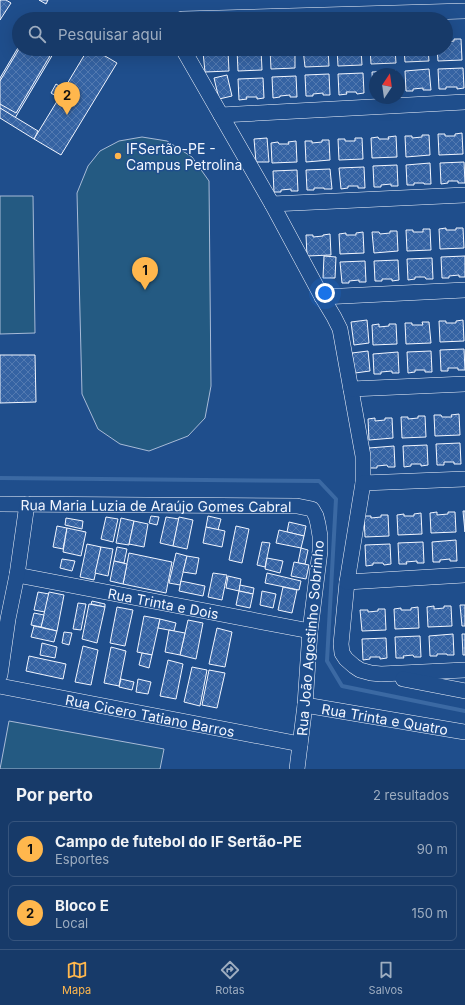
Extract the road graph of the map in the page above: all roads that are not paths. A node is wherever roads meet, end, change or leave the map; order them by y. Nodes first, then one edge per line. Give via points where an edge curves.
1 (465, 11) edge
2 (430, 12) edge
3 (187, 56) edge
4 (465, 102) edge
5 (221, 115) junction
6 (465, 195) edge
7 (272, 204) junction
8 (465, 290) edge
9 (322, 297) junction
10 (465, 384) edge
11 (351, 389) junction
12 (465, 479) edge
13 (363, 483) junction
14 (0, 504) edge
15 (27, 504) junction
16 (312, 509) joint
17 (17, 575) junction
18 (465, 575) edge
19 (347, 582) junction
20 (4, 619) edge
21 (310, 632) junction
22 (465, 670) edge
23 (0, 674) edge
24 (381, 674) junction
25 (0, 686) edge
26 (465, 691) edge
27 (305, 705) junction
28 (465, 732) edge
29 (300, 744) junction
30 (297, 769) edge

1 - 2 street
3 - 5 street
4 - 5 street
5 - 7 street
6 - 7 street
7 - 9 street
8 - 9 street
9 - 11 street via 340,329
10 - 11 street
11 - 13 street via 363,456
12 - 13 street
13 - 19 street
14 - 15 street, Rua Maria Luzia de Araújo Gomes Cabral
15 - 16 street, Rua Maria Luzia de Araújo Gomes Cabral via 298,506
15 - 17 street
16 - 21 street, Rua João Agostinho Sobrinho via 318,524 320,551
17 - 20 street
17 - 21 street, Rua Trinta e Dois
18 - 19 street
19 - 24 street via 342,653 360,670
20 - 23 street
21 - 27 street, Rua João Agostinho Sobrinho
22 - 24 street
24 - 26 street
25 - 29 street, Rua Cicero Tatiano Barros
27 - 28 street, Rua Trinta e Quatro
27 - 29 street, Rua João Agostinho Sobrinho
29 - 30 street, Rua João Agostinho Sobrinho

